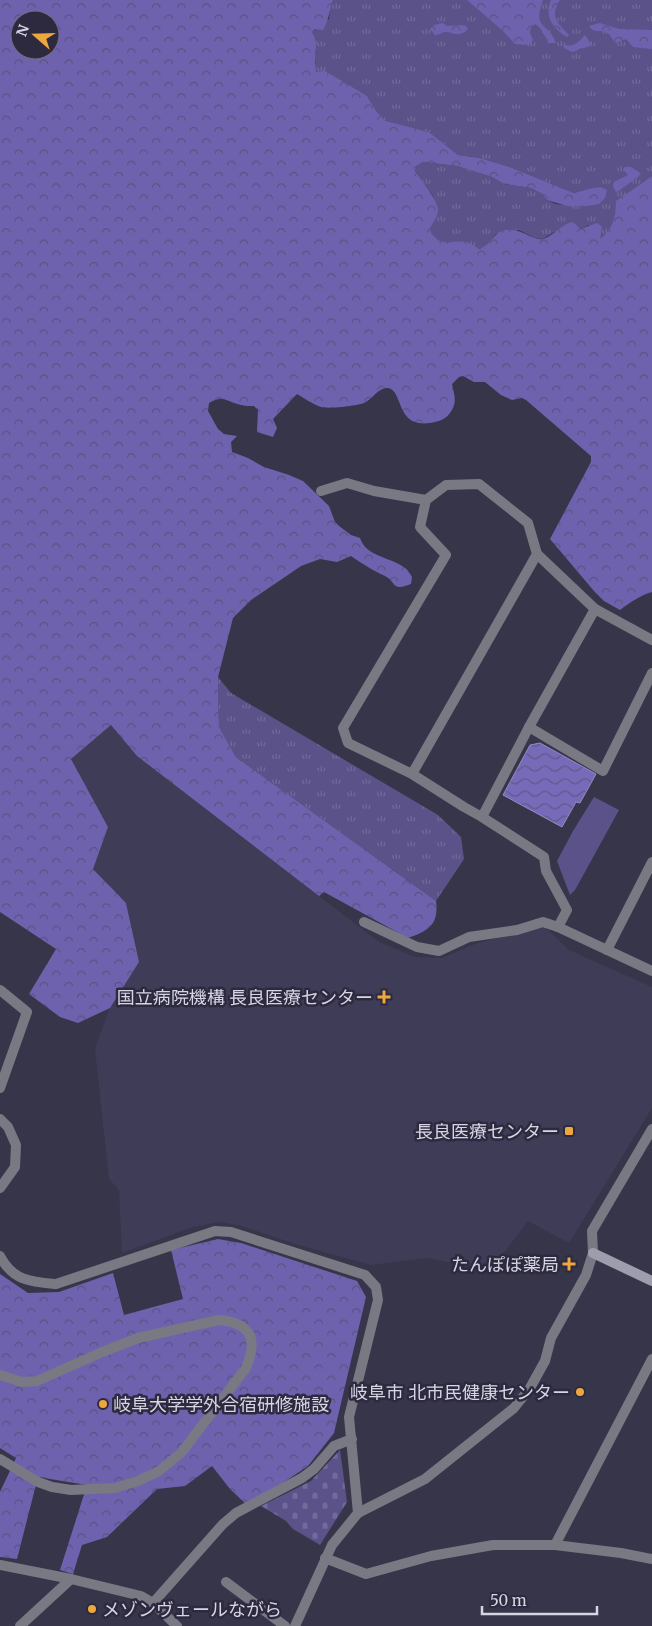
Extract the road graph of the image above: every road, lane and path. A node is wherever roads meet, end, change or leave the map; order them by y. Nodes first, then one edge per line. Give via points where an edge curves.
1 (321, 491) dead end
2 (426, 500) junction
3 (537, 554) junction
4 (595, 609) junction
5 (652, 640) edge
6 (652, 673) edge
7 (529, 727) junction
8 (412, 774) junction
9 (482, 816) junction
10 (652, 862) edge
11 (364, 922) dead end
12 (558, 927) junction
13 (607, 950) junction
14 (652, 971) edge
15 (0, 990) edge
16 (0, 1088) edge
17 (0, 1119) edge
18 (652, 1129) edge
19 (0, 1188) edge
20 (593, 1253) junction
21 (0, 1256) edge
22 (652, 1281) edge
23 (652, 1359) edge
24 (0, 1375) edge
25 (352, 1439) junction
26 (0, 1459) edge
27 (358, 1513) junction
28 (555, 1544) junction
29 (325, 1558) junction
30 (652, 1559) edge
31 (0, 1565) edge
32 (71, 1579) junction
33 (226, 1582) dead end
34 (153, 1603) junction
35 (20, 1626) edge
36 (177, 1626) edge
37 (285, 1626) edge
38 (295, 1626) edge

1 - 2 street via 347,483
2 - 3 street via 446,485 479,484 528,523
2 - 8 street via 420,527 446,555 343,728 348,743
3 - 4 street
3 - 8 street
4 - 5 street
4 - 7 street
6 - 7 street via 604,771
7 - 9 street
8 - 9 street
9 - 12 street via 544,857 546,871 567,910
10 - 13 street
11 - 12 street via 417,946 439,951 469,937 517,930 543,922
12 - 13 street
13 - 14 street
15 - 16 street via 27,1012
17 - 19 street via 8,1127 16,1145 14,1167
18 - 20 street via 592,1231
20 - 22 street
20 - 27 street via 586,1275 551,1338 545,1361 514,1408 425,1479
21 - 25 street via 10,1270 28,1282 56,1284 215,1231 231,1232 364,1275 376,1287 378,1300 349,1417
23 - 28 street
24 - 26 street via 22,1382 37,1381 138,1338 219,1320 240,1326 252,1340 252,1354 246,1368 181,1453 138,1481 116,1488 71,1490 52,1487
25 - 27 street
25 - 34 street via 334,1446 302,1478 236,1513
27 - 29 street
28 - 29 street via 493,1545 431,1556 366,1574
28 - 30 street
29 - 38 street
31 - 32 street
32 - 34 street via 141,1596
32 - 35 street
33 - 37 street
34 - 36 street

